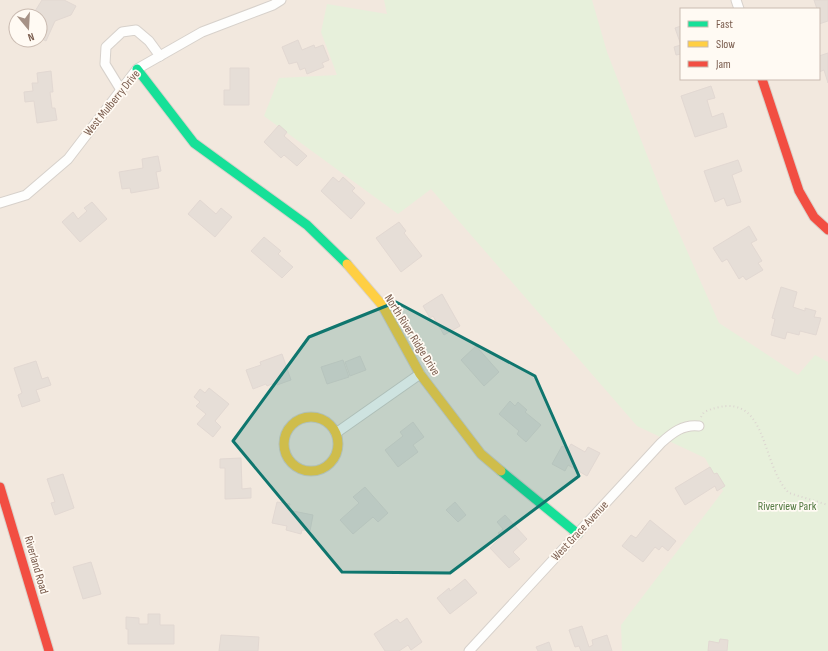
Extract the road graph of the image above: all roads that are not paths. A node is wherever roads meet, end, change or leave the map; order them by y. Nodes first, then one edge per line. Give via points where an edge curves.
1 (281, 0) edge
2 (160, 56) junction
3 (137, 69) junction
4 (762, 80) edge
5 (121, 90) junction
6 (0, 203) edge
7 (828, 230) edge
8 (420, 374) junction
9 (699, 426) road end
10 (336, 433) junction
11 (0, 487) edge
12 (4, 512) edge
13 (578, 534) junction
14 (49, 651) edge
15 (469, 651) edge

1 - 2 street, West Mulberry Drive via 202,32
2 - 3 street, West Mulberry Drive
2 - 5 street via 149,41 136,30 122,32 106,47 105,64
3 - 5 street, West Mulberry Drive
3 - 8 street, North River Ridge Drive via 194,143 307,226 350,267 382,305
4 - 7 street via 799,191 814,217
5 - 6 street, West Mulberry Drive via 68,159 26,195
8 - 10 street
8 - 13 street, North River Ridge Drive via 481,454
9 - 13 street, West Grace Avenue via 684,427 665,440
10 - 10 street via 332,426 316,417 298,420 290,426 283,442 288,460 302,471 320,471 334,460 338,447
11 - 12 street, Riverland Road
12 - 14 street, Riverland Road
13 - 15 street, West Grace Avenue

